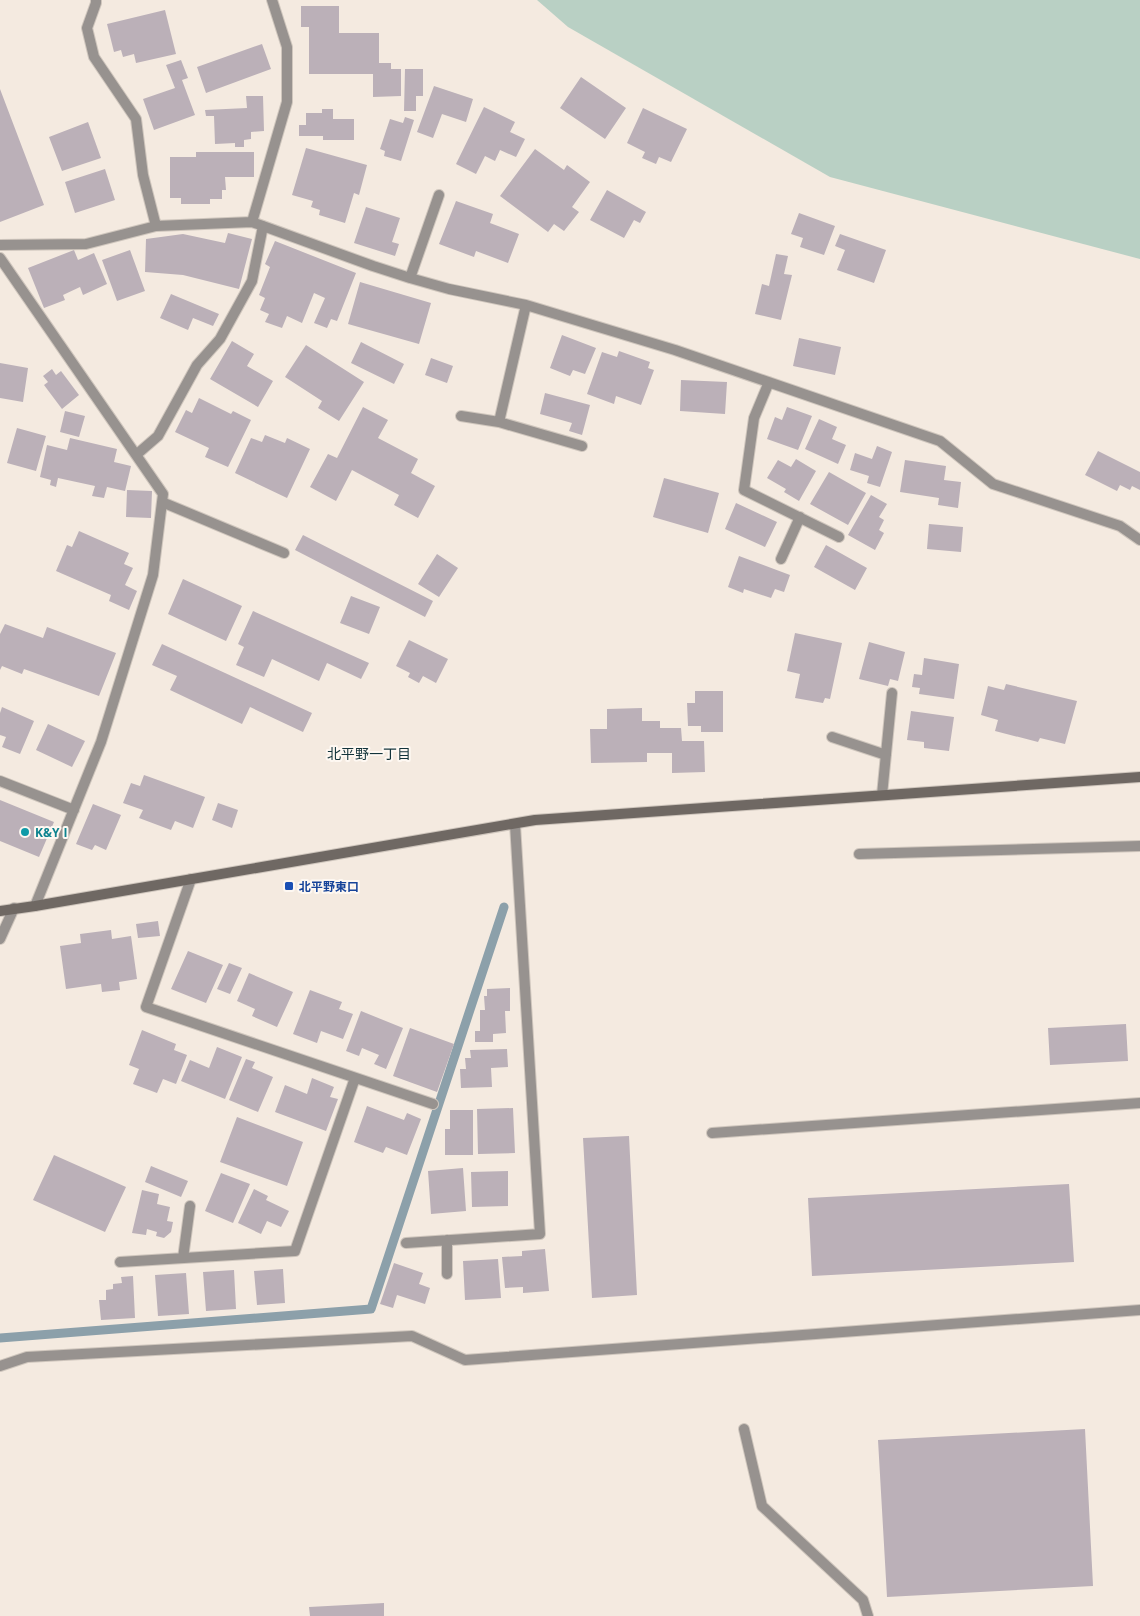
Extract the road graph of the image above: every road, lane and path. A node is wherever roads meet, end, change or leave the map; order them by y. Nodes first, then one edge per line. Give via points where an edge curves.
1 (96, 0) edge
2 (272, 0) edge
3 (439, 195) dead end
4 (252, 222) junction
5 (156, 226) junction
6 (263, 226) junction
7 (0, 245) edge
8 (0, 258) edge
9 (410, 278) junction
10 (526, 305) junction
11 (769, 382) junction
12 (460, 416) dead end
13 (499, 422) junction
14 (582, 446) dead end
15 (136, 455) junction
16 (162, 502) junction
17 (800, 517) junction
18 (839, 537) dead end
19 (1140, 540) edge
20 (284, 553) dead end
21 (781, 558) dead end
22 (892, 693) dead end
23 (832, 737) dead end
24 (886, 755) junction
25 (1140, 776) edge
26 (0, 781) edge
27 (882, 795) junction
28 (74, 810) junction
29 (515, 824) junction
30 (1140, 846) edge
31 (859, 854) dead end
32 (191, 879) junction
33 (35, 906) junction
34 (14, 908) junction
35 (0, 911) edge
36 (0, 939) edge
37 (355, 1078) junction
38 (1140, 1103) edge
39 (433, 1104) dead end
40 (712, 1134) dead end
41 (190, 1206) dead end
42 (447, 1240) junction
43 (406, 1243) dead end
44 (183, 1258) junction
45 (120, 1262) dead end
46 (447, 1274) dead end
47 (1140, 1310) edge
48 (0, 1366) edge
49 (744, 1429) dead end
50 (868, 1616) edge

1 - 5 street via 87,28 94,57 136,119
2 - 4 street via 287,47 287,102
3 - 9 street
4 - 5 street
4 - 6 street
5 - 7 street via 86,244
6 - 9 street
6 - 15 street via 252,281 220,340 197,365 158,436
8 - 15 street
9 - 10 street via 449,290
10 - 11 street
10 - 13 street
11 - 17 street via 754,418 744,490
11 - 19 street via 940,441 994,484 1120,526
12 - 13 street
13 - 14 street
15 - 16 street via 164,494
16 - 20 street
16 - 28 street via 153,575 101,742
17 - 18 street
17 - 21 street
22 - 24 street
23 - 24 street
24 - 27 street
25 - 27 street
26 - 28 street
27 - 29 street
28 - 33 street
29 - 32 street
29 - 42 street via 540,1234
30 - 31 street
32 - 33 street
32 - 37 street via 146,1007
33 - 34 street
34 - 35 street
34 - 36 street
37 - 39 street
37 - 44 street via 295,1250
38 - 40 street
41 - 44 street
42 - 43 street
42 - 46 street
44 - 45 street
47 - 48 street via 465,1360 412,1336 27,1357
49 - 50 street via 762,1506 863,1600

